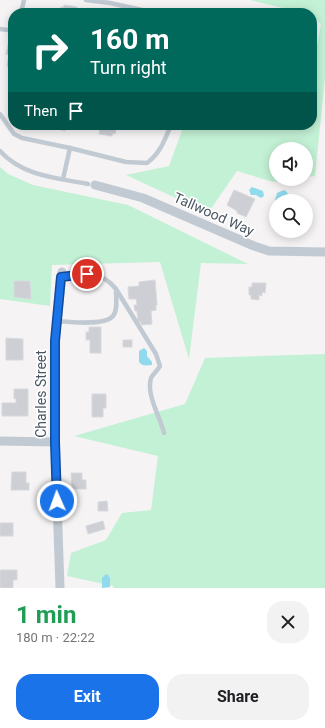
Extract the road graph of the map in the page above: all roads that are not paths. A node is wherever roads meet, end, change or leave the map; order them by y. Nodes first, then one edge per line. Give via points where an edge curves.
1 (86, 0) edge
2 (133, 8) edge
3 (0, 114) edge
4 (8, 125) edge
5 (11, 130) edge
6 (169, 130) edge
7 (70, 148) junction
8 (0, 152) edge
9 (63, 179) junction
10 (92, 185) joint
11 (325, 252) edge
12 (61, 275) joint
13 (116, 289) junction
14 (57, 321) junction
15 (164, 433) dead end
16 (0, 441) edge
17 (55, 442) junction
18 (60, 588) edge

1 - 2 lane
3 - 4 lane
5 - 7 lane via 22,138
6 - 7 lane via 155,157 147,163 126,162
7 - 9 lane
8 - 9 lane via 23,168
9 - 10 lane
10 - 11 street, Tallwood Way via 143,198 269,251
12 - 13 lane via 100,276
12 - 14 street, Charles Street
13 - 14 lane via 115,309 109,319 97,322
13 - 15 lane via 156,354 160,366 152,377 150,395
14 - 17 street, Charles Street
16 - 17 street
17 - 18 street, Charles Street

